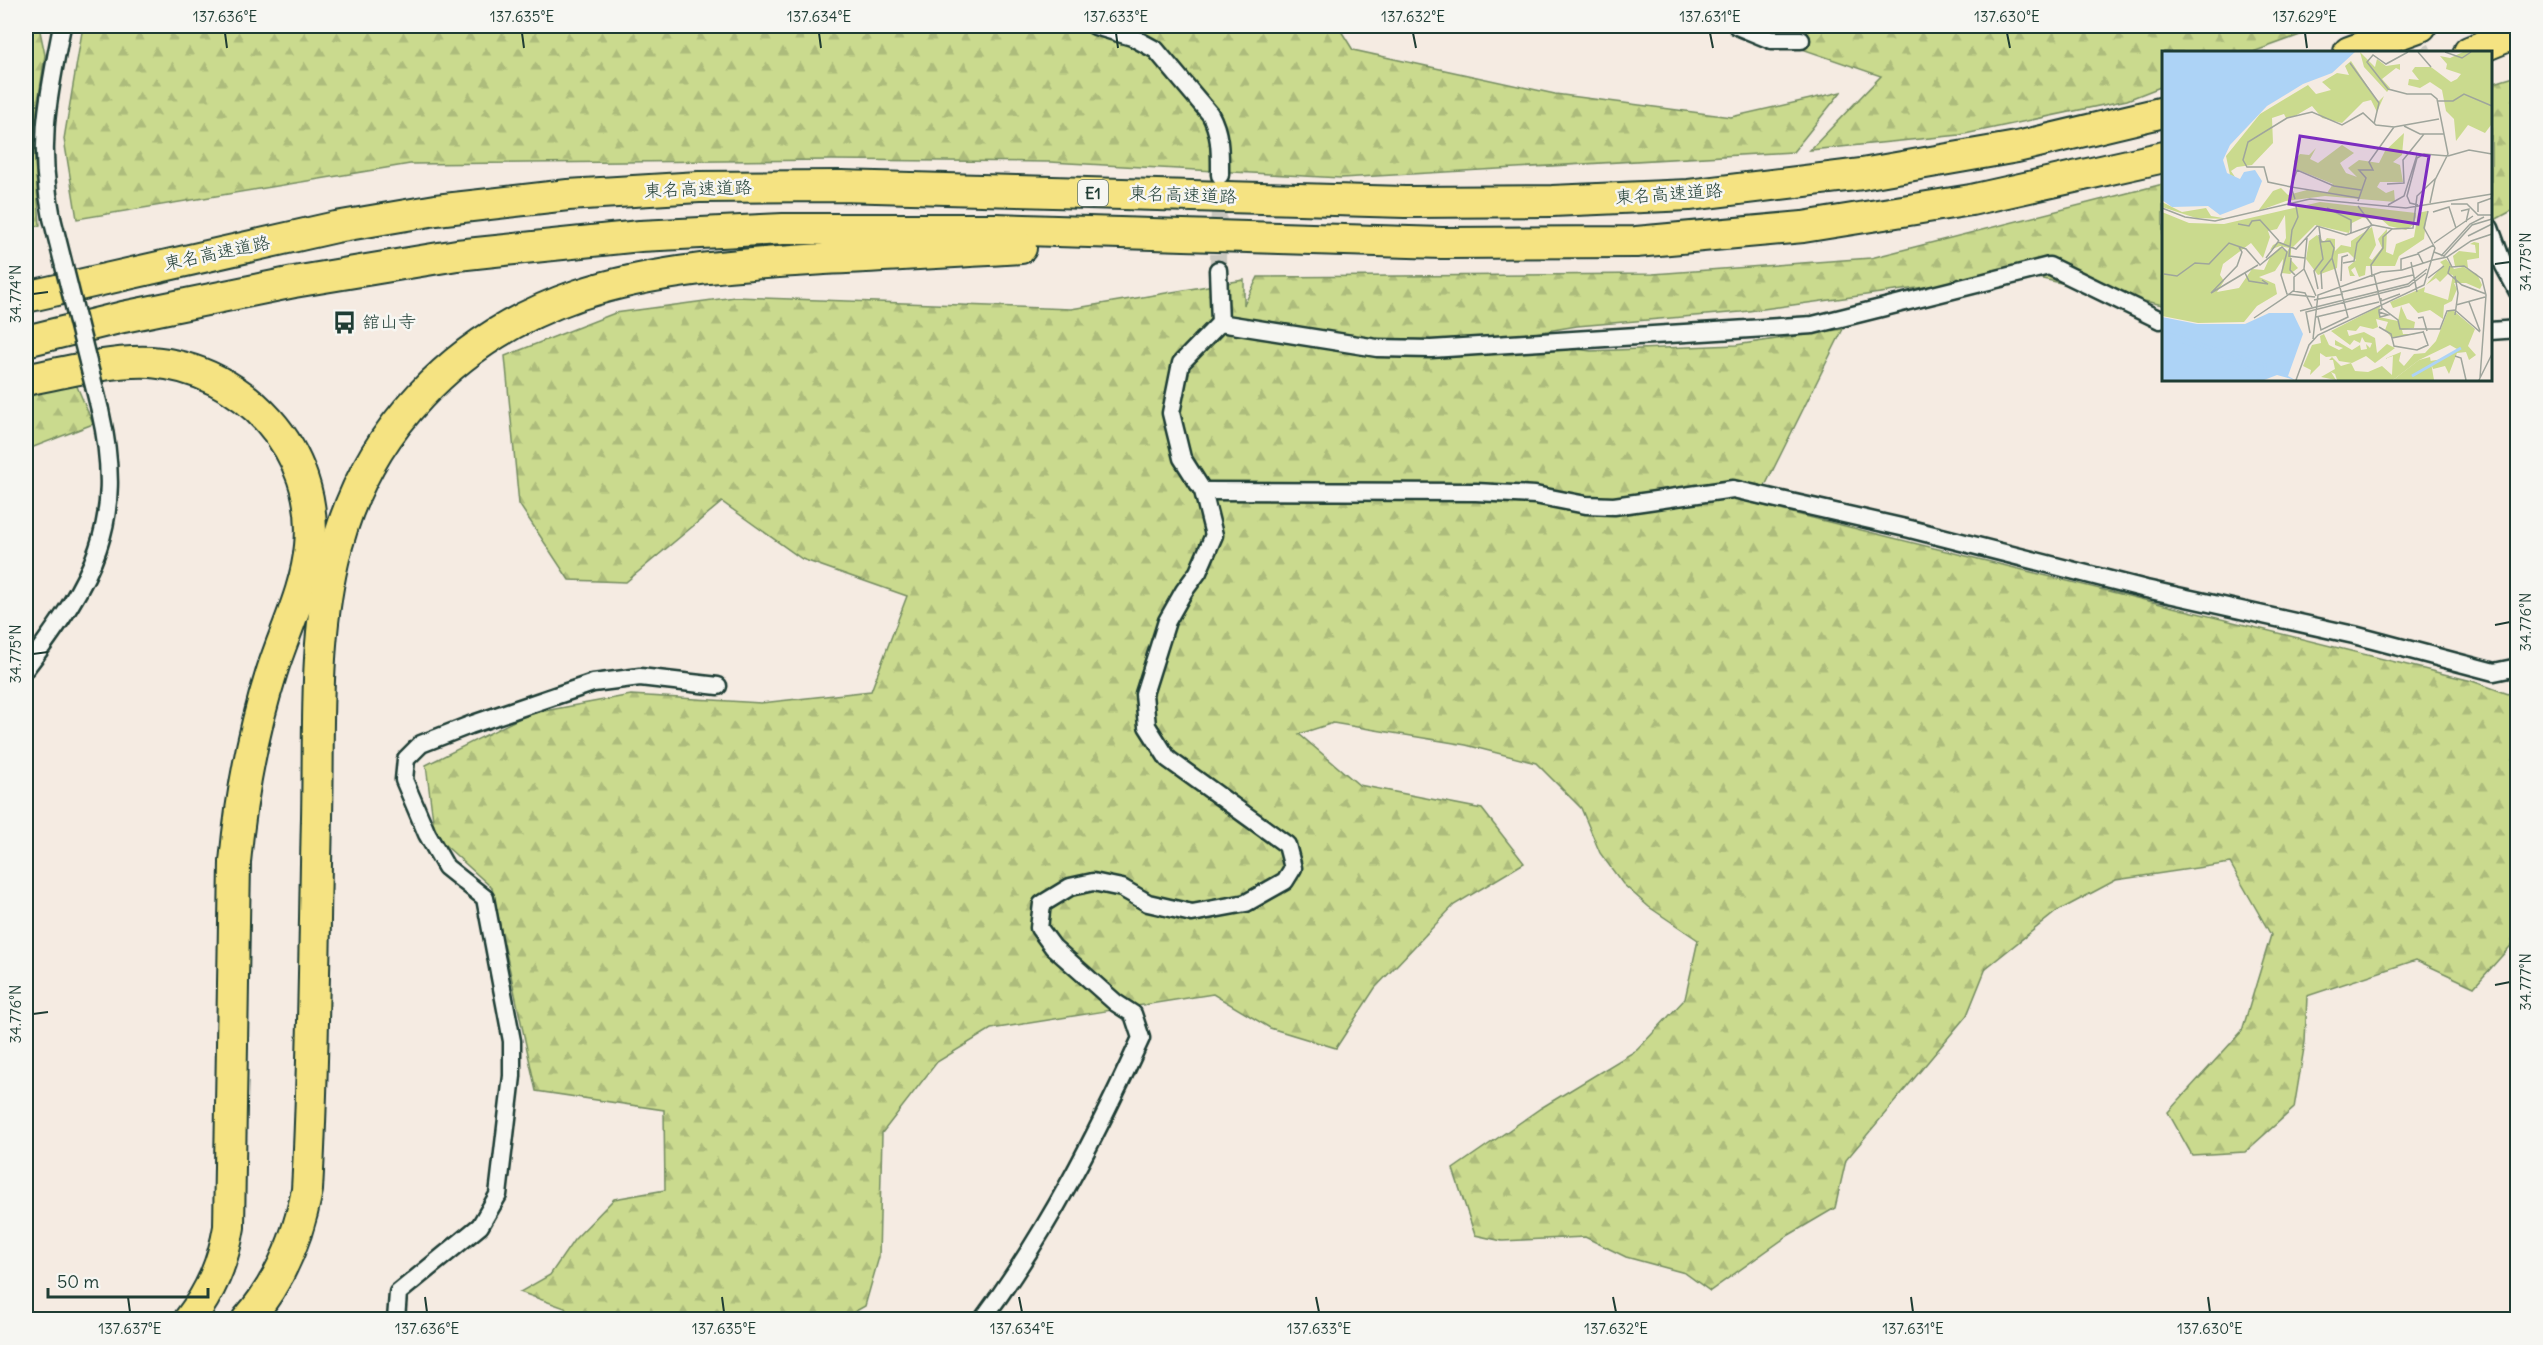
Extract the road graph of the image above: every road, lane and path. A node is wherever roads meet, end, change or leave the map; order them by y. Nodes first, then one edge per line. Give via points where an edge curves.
1 (62, 26) edge
2 (1095, 26) edge
3 (1737, 26) edge
4 (2421, 26) edge
5 (2517, 32) edge
6 (1801, 40) dead end
7 (2352, 51) edge
8 (2471, 51) edge
9 (2162, 112) edge
10 (2162, 157) edge
11 (1220, 176) tunnel mouth
12 (2492, 233) edge
13 (1242, 235) junction
14 (1218, 270) tunnel mouth
15 (2517, 292) edge
16 (26, 297) edge
17 (2162, 319) edge
18 (1220, 323) junction
19 (2517, 329) edge
20 (2492, 331) edge
21 (26, 341) edge
22 (26, 380) edge
23 (1203, 491) junction
24 (2517, 667) edge
25 (26, 668) edge
26 (718, 686) dead end
27 (189, 1320) edge
28 (247, 1320) edge
29 (396, 1320) edge
30 (982, 1320) edge

1 - 25 street, bridge via 44,126 45,173 52,218 100,410 110,485 103,533 76,600
2 - 11 street via 1145,43 1166,59 1216,124
3 - 6 street via 1772,40
4 - 7 highway
5 - 8 highway
9 - 16 highway, 東名高速道路 / E1 via 2017,147 1862,174 1689,195 1405,202 841,186 699,187 568,195 436,210 336,227
10 - 13 highway, E1 via 1971,200 1837,222 1636,242 1442,243
12 - 15 street
13 - 21 highway, E1 via 783,229 640,236 457,255 294,282
13 - 28 highway via 774,262 644,279 580,294 519,320 464,354 417,397 363,475 332,565 321,662 307,1190 285,1263
14 - 18 street
17 - 18 street via 2049,266 1813,325 1431,349 1377,348
18 - 23 street via 1181,363 1171,413 1182,458
19 - 20 street
22 - 27 highway via 149,362 215,378 269,419 294,457 309,500 307,567 261,705 239,822 226,1248 216,1276
23 - 24 street via 1476,492 1614,506 1733,489 2355,635 2494,672
23 - 30 street via 1214,536 1198,572 1167,621 1144,694 1147,726 1168,759 1287,845 1293,868 1285,881 1246,903 1192,913 1148,903 1122,888 1093,882 1070,887 1042,904 1040,928 1053,947 1133,1014 1141,1038 1092,1142 1030,1252
26 - 29 street via 640,677 593,683 421,744 406,759 404,780 427,834 447,867 484,898 512,1041 512,1076 498,1195 480,1226 398,1293

